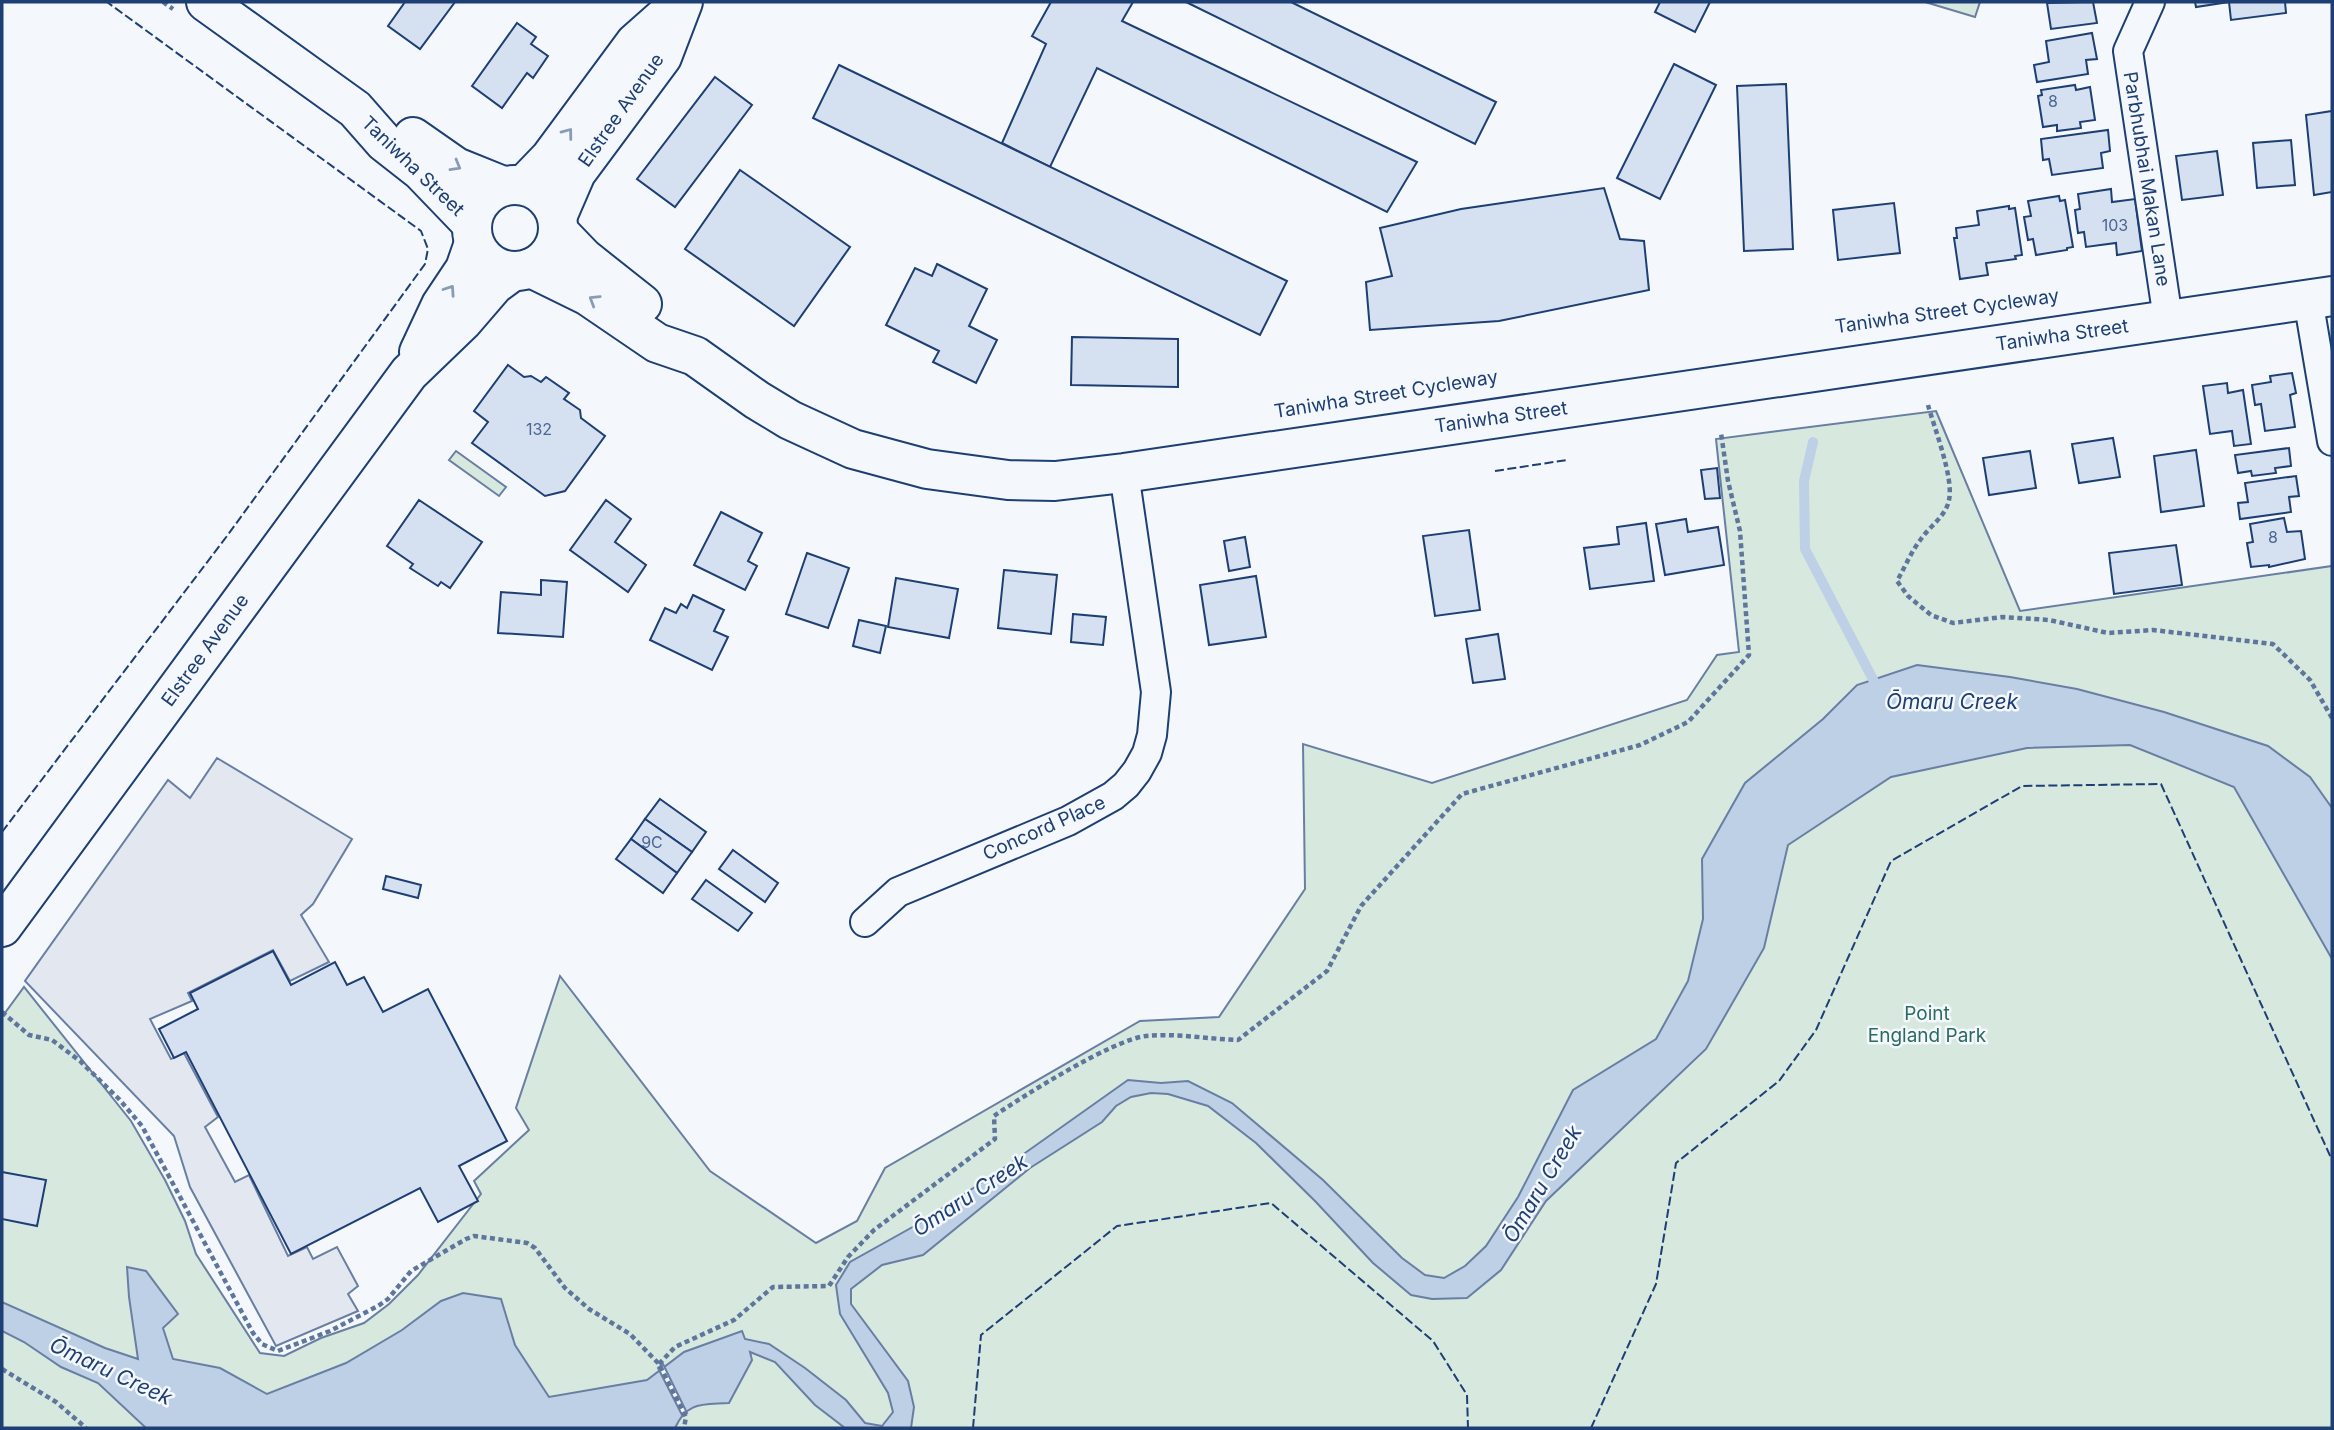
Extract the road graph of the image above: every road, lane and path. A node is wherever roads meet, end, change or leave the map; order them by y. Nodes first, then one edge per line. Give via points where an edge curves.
1 (206, 2) edge
2 (682, 2) edge
3 (2150, 2) edge
4 (355, 109) junction
5 (513, 185) junction
6 (557, 224) junction
7 (472, 233) junction
8 (522, 269) junction
9 (2320, 298) edge
10 (2168, 319) junction
11 (695, 356) junction
12 (409, 373) junction
13 (1928, 405) dead end
14 (1721, 433) dead end
15 (2332, 441) edge
16 (1124, 473) junction
17 (2332, 718) edge
18 (865, 922) dead end
19 (2, 927) edge
20 (2, 1012) edge
21 (659, 1364) junction
22 (2, 1369) edge
23 (86, 1428) edge
24 (684, 1428) edge

1 - 4 main road, Taniwha Street
5 -> 2 main road, Elstree Avenue via 550,158 635,43
2 - 6 main road, Elstree Avenue via 662,57 576,173
3 - 10 street, Parbhubhai Makan Lane via 2128,51
4 -> 5 main road, Taniwha Street via 396,124 456,167
4 - 7 main road, Taniwha Street via 384,142 421,171
5 - 6 main road via 545,197
5 - 7 main road via 482,199
6 - 8 main road via 550,253
6 - 11 main road, Taniwha Street via 607,277 671,324
7 - 8 main road via 480,254 489,262 500,269
12 -> 7 main road, Elstree Avenue via 440,305 465,269
11 -> 8 main road, Taniwha Street via 657,343 588,296
8 - 12 main road, Elstree Avenue via 486,293
9 - 10 main road, Taniwha Street
9 - 15 street
10 - 16 main road, Taniwha Street
11 - 16 main road, Taniwha Street via 790,420 890,461 1008,480 1055,481
12 - 19 main road, Elstree Avenue
13 - 17 path via 1949,500 1897,581 1931,615 1953,623 2003,617 2049,620 2108,633 2152,630 2273,644 2310,680
14 - 21 path via 1740,531 1749,654 1688,722 1640,745 1462,794 1361,906 1327,971 1237,1040 1144,1036 1106,1050 994,1116 995,1139 874,1230 829,1286 773,1287 734,1320 675,1347
16 - 18 street, Concord Place via 1156,692 1152,735 1137,771 1113,796 1068,821 898,892
20 - 21 path via 29,1035 52,1040 80,1061 142,1126 262,1344 278,1351 353,1320 388,1299 411,1271 474,1236 527,1242 565,1288 589,1309 631,1334
21 - 24 path via 686,1417
22 - 23 path via 56,1402

